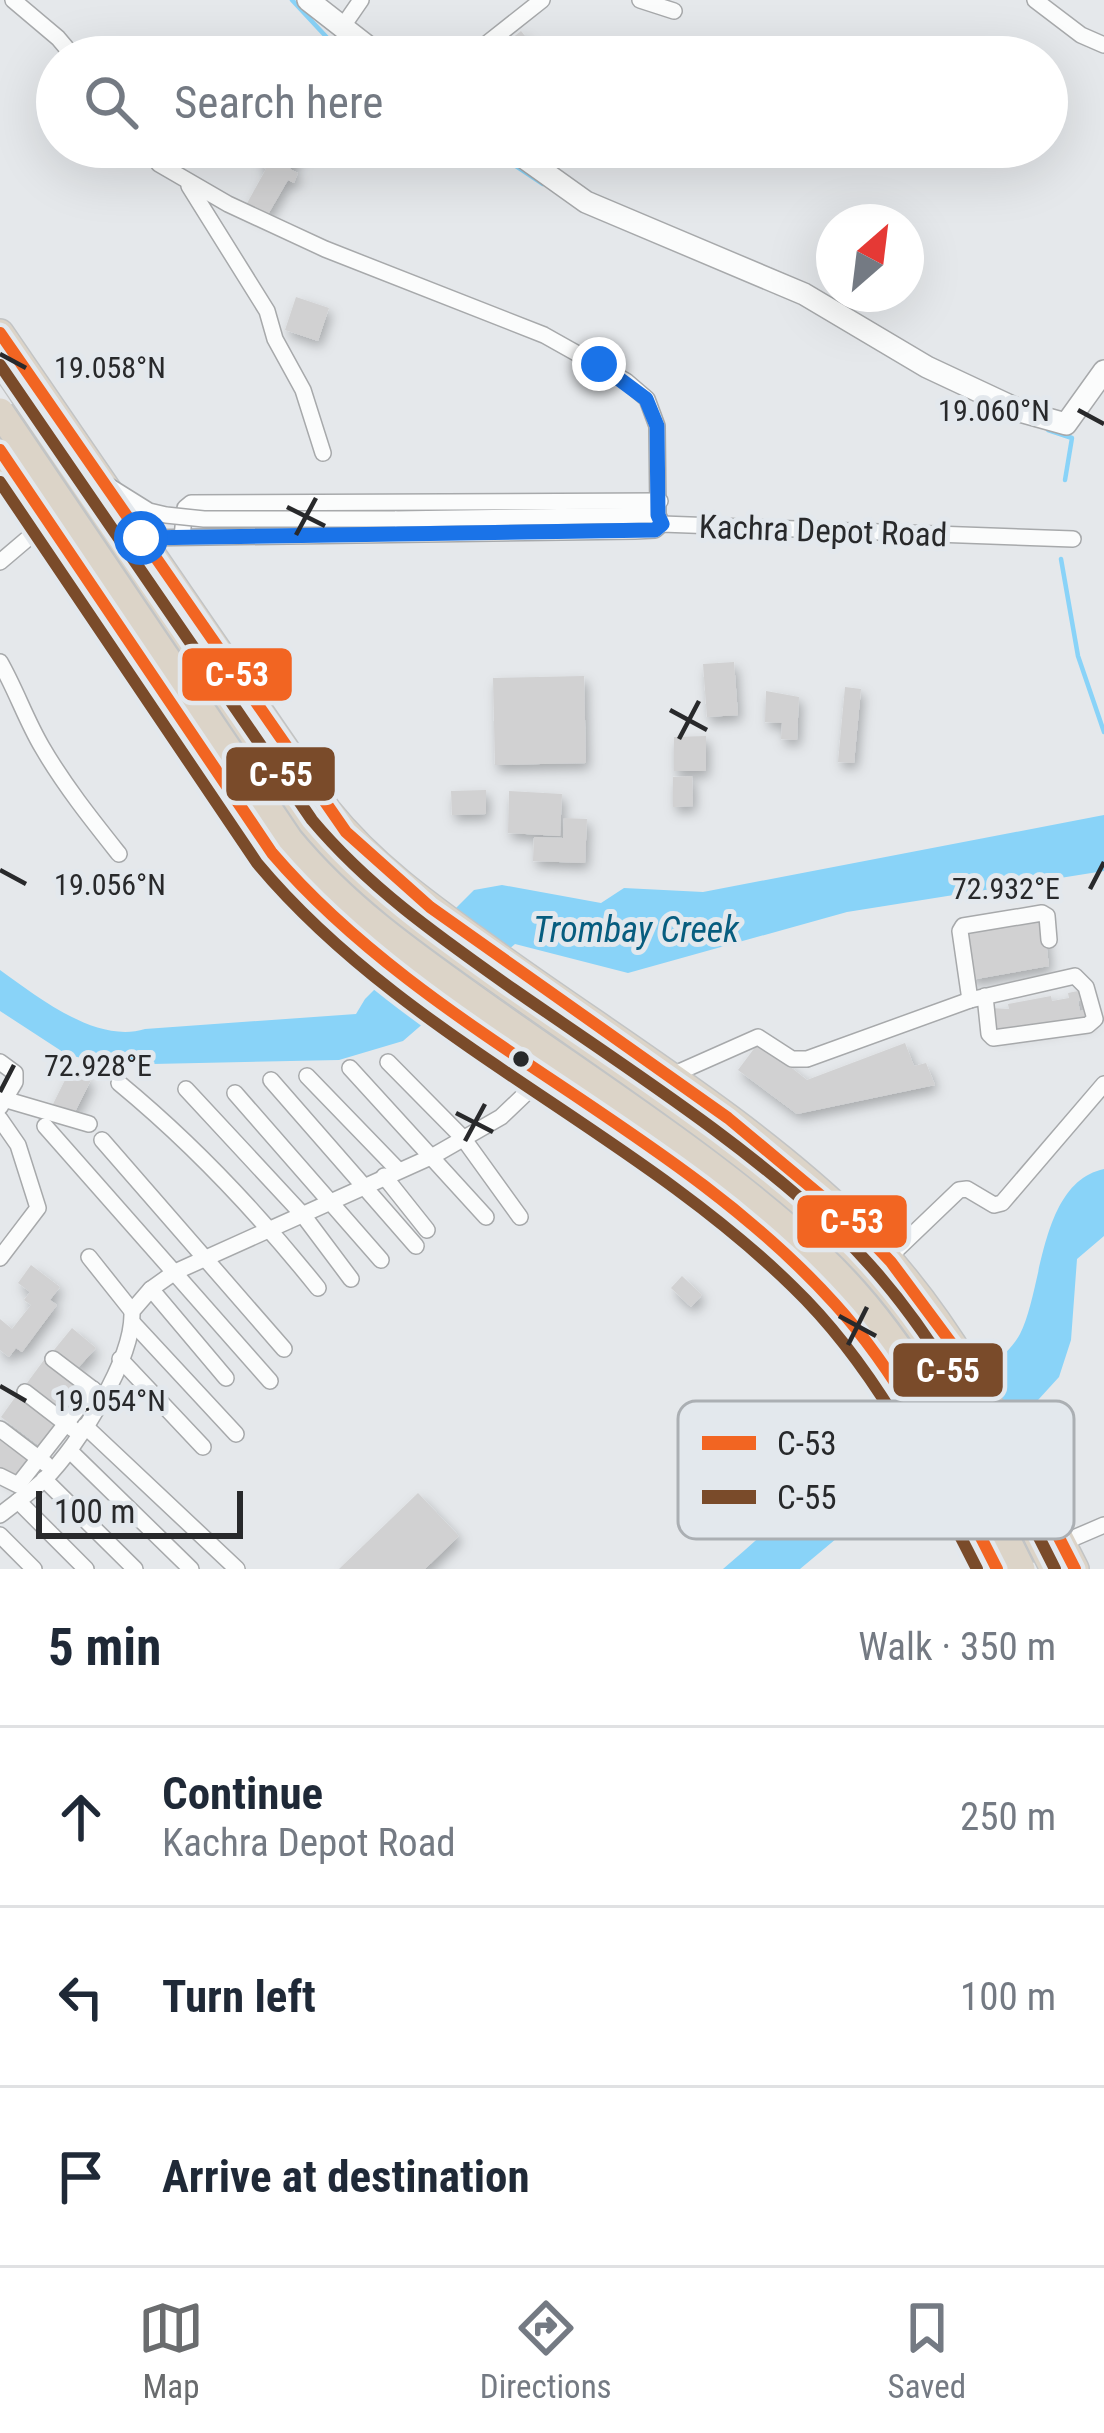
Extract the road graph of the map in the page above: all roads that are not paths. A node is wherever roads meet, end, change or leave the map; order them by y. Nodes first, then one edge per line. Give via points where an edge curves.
1 (13, 0) edge
2 (308, 0) edge
3 (361, 0) edge
4 (542, 0) edge
5 (640, 0) edge
6 (1035, 0) edge
7 (674, 11) dead end
8 (341, 29) junction
9 (56, 36) edge
10 (351, 36) edge
11 (497, 36) edge
12 (1104, 45) edge
13 (165, 168) edge
14 (538, 168) edge
15 (188, 184) junction
16 (0, 333) edge
17 (3, 363) edge
18 (1104, 371) edge
19 (0, 412) edge
20 (0, 450) edge
21 (323, 453) dead end
22 (660, 513) junction
23 (33, 534) dead end
24 (182, 537) junction
25 (141, 538) junction
26 (1073, 539) dead end
27 (0, 562) edge
28 (82, 576) junction
29 (0, 662) edge
30 (119, 854) dead end
31 (1049, 940) dead end
32 (978, 998) junction
33 (0, 1062) edge
34 (388, 1062) dead end
35 (350, 1068) dead end
36 (545, 1075) junction
37 (307, 1076) dead end
38 (667, 1077) junction
39 (271, 1080) dead end
40 (119, 1083) dead end
41 (1104, 1084) edge
42 (186, 1089) dead end
43 (235, 1093) dead end
44 (3, 1104) edge
45 (0, 1119) edge
46 (89, 1124) dead end
47 (45, 1126) dead end
48 (463, 1138) junction
49 (102, 1140) dead end
50 (764, 1147) junction
51 (433, 1156) junction
52 (391, 1173) junction
53 (366, 1185) junction
54 (333, 1201) junction
55 (723, 1202) junction
56 (303, 1215) junction
57 (486, 1217) dead end
58 (520, 1217) dead end
59 (271, 1229) junction
60 (427, 1230) dead end
61 (416, 1246) dead end
62 (3, 1249) edge
63 (89, 1257) dead end
64 (208, 1257) junction
65 (888, 1258) junction
66 (381, 1260) dead end
67 (175, 1272) junction
68 (351, 1279) dead end
69 (152, 1288) junction
70 (318, 1288) dead end
71 (132, 1317) junction
72 (284, 1349) dead end
73 (53, 1359) dead end
74 (120, 1359) junction
75 (226, 1378) dead end
76 (270, 1381) dead end
77 (25, 1392) dead end
78 (97, 1393) junction
79 (905, 1401) edge
80 (930, 1401) edge
81 (966, 1401) edge
82 (986, 1401) edge
83 (77, 1428) junction
84 (0, 1429) edge
85 (236, 1434) dead end
86 (203, 1448) dead end
87 (70, 1450) junction
88 (45, 1469) junction
89 (0, 1476) edge
90 (7, 1505) edge
91 (1104, 1525) edge
92 (0, 1535) edge
93 (982, 1539) edge
94 (1005, 1539) edge
95 (1058, 1556) edge
96 (34, 1569) edge
97 (86, 1569) edge
98 (134, 1569) edge
99 (191, 1569) edge
100 (237, 1569) edge
101 (997, 1569) edge
102 (1021, 1569) edge
103 (1075, 1569) edge

1 - 9 street
2 - 8 street
3 - 8 street
4 - 11 street
5 - 7 street
6 - 12 street
8 - 10 street
13 - 15 street
14 - 18 street via 586,202 804,294 1023,412 1066,424
15 - 21 street via 267,311
15 - 22 street via 325,250 544,335 626,381 646,399 657,426
16 - 25 highway
17 - 22 street, bridge via 101,482 149,511 204,519
17 - 81 highway, bridge via 339,855 398,908 754,1162 841,1236 907,1310
19 - 80 highway, bridge via 317,874 380,932 736,1185 884,1328
20 - 28 highway
22 - 24 street, Kachra Depot Road via 655,530
22 - 24 street via 190,502
22 - 26 street, Kachra Depot Road
23 - 27 street
24 - 25 street, Kachra Depot Road
25 - 28 street
25 - 38 highway via 327,810 370,860
28 - 36 highway via 272,853 332,920
29 - 30 street via 40,744
31 - 32 street via 1042,913 963,926
32 - 32 street via 1075,976 1095,1019 993,1038
32 - 38 street via 807,1060 758,1037
33 - 44 street via 15,1073
34 - 48 street
35 - 51 street
36 - 48 street via 512,1108
36 - 55 highway
37 - 52 street
38 - 50 highway
39 - 53 street
40 - 59 street
41 - 65 street via 1002,1203 959,1190
42 - 56 street
43 - 54 street
44 - 46 street
45 - 62 street via 18,1145 38,1208
47 - 67 street
48 - 51 street
48 - 58 street
49 - 64 street
50 - 55 highway
50 - 65 highway
51 - 52 street
51 - 57 street
52 - 53 street
52 - 60 street
53 - 54 street
53 - 61 street
54 - 56 street
54 - 66 street
55 - 79 highway via 838,1306
56 - 59 street
56 - 68 street
59 - 64 street
59 - 70 street
63 - 71 street
64 - 67 street
64 - 72 street
65 - 82 highway
67 - 69 street
67 - 76 street
69 - 71 street
69 - 75 street
71 - 74 street
71 - 85 street
73 - 78 street
74 - 78 street
74 - 86 street
77 - 83 street
78 - 83 street
83 - 87 street
83 - 88 street
83 - 100 street
84 - 88 street
87 - 88 street
87 - 99 street
88 - 89 street via 16,1487
88 - 90 street
88 - 98 street
90 - 97 street
91 - 95 street
92 - 96 street
93 - 101 highway
94 - 102 highway, bridge
95 - 103 highway

